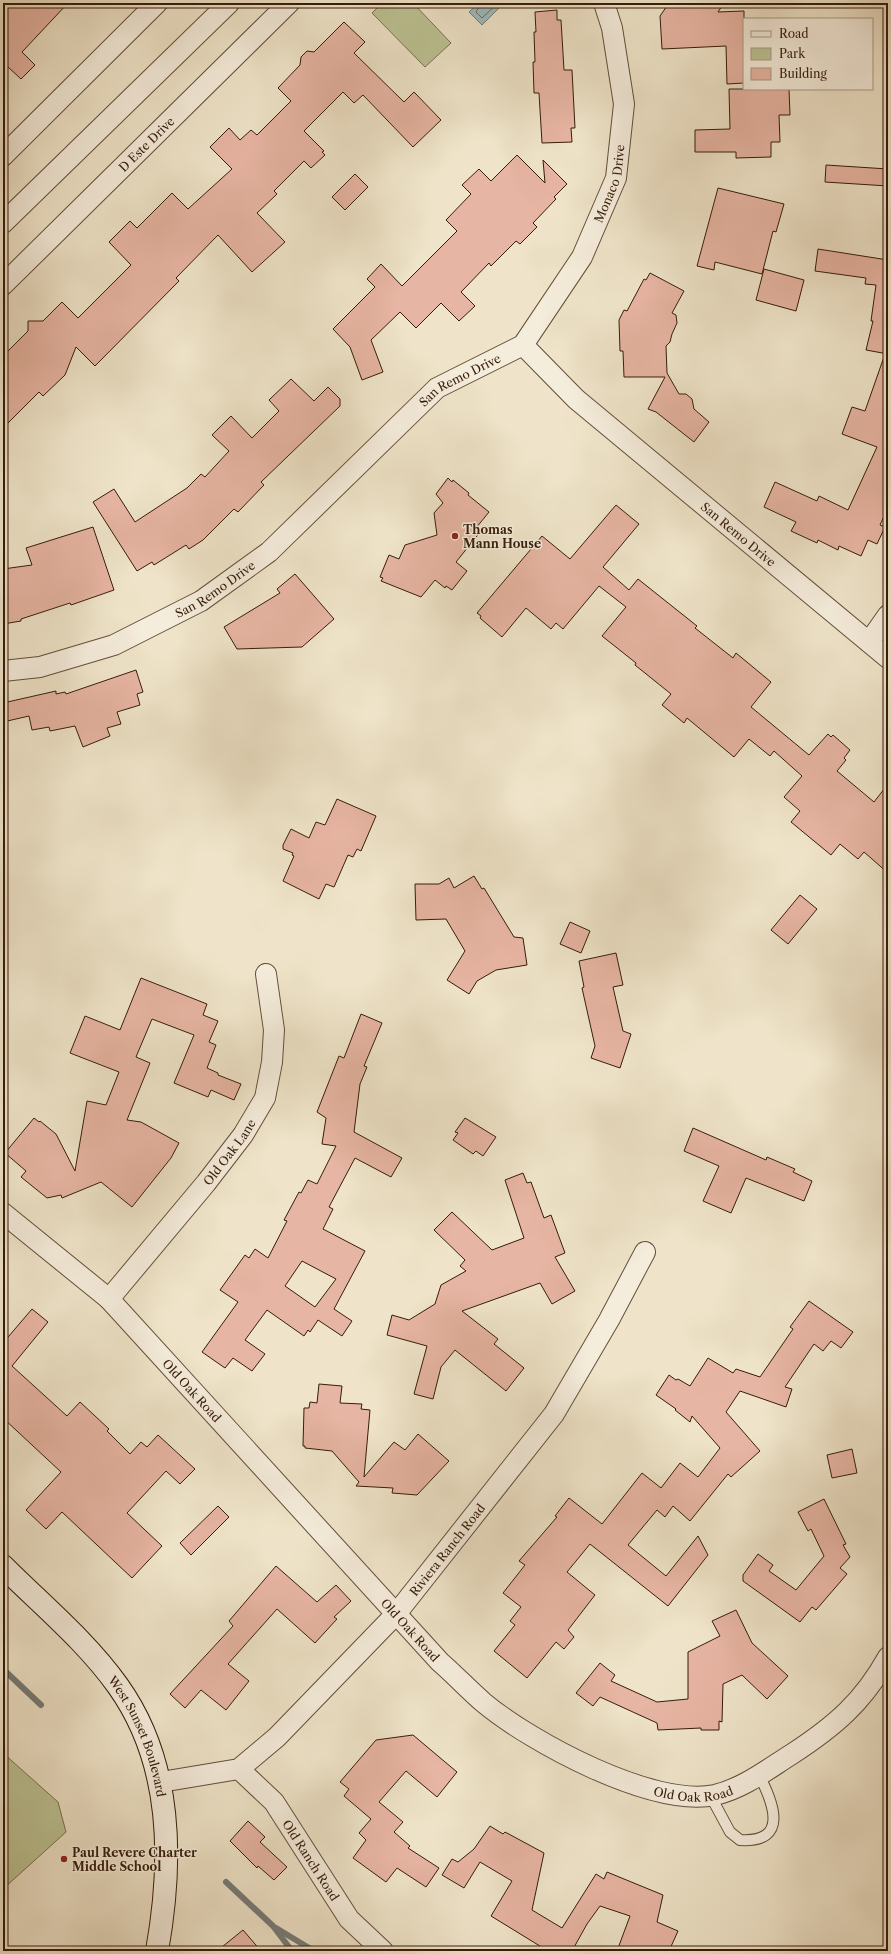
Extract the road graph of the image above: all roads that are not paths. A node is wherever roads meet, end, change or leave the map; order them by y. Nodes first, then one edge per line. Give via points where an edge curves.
1 (157, 3) edge
2 (229, 3) edge
3 (289, 3) edge
4 (604, 3) edge
5 (3, 156) edge
6 (3, 223) edge
7 (3, 285) edge
8 (523, 345) junction
9 (888, 615) edge
10 (869, 642) junction
11 (888, 658) edge
12 (3, 671) edge
13 (266, 974) dead end
14 (3, 1213) edge
15 (645, 1252) dead end
16 (109, 1300) junction
17 (3, 1566) edge
18 (396, 1614) junction
19 (888, 1656) edge
20 (239, 1769) junction
21 (759, 1775) junction
22 (161, 1782) junction
23 (710, 1795) junction
24 (157, 1951) edge
25 (383, 1951) edge

1 - 5 street
2 - 6 street
3 - 7 street, D Este Drive
4 - 8 street, Monaco Drive via 612,28 624,104 616,178 582,257
8 - 10 street, San Remo Drive via 576,399
8 - 12 street, San Remo Drive via 437,388 269,552 201,601 114,644 40,667
9 - 10 street
10 - 11 street, San Remo Drive
13 - 16 street, Old Oak Lane via 274,1030 272,1062 264,1098 243,1135
14 - 16 street, Old Oak Road
15 - 18 street, Riviera Ranch Road via 554,1414
16 - 18 street, Old Oak Road
17 - 22 main road, West Sunset Boulevard via 86,1647 118,1686 140,1722 152,1750
18 - 20 street, Riviera Ranch Road via 277,1737
18 - 23 street, Old Oak Road via 440,1662 485,1703 534,1738 584,1764 642,1787 681,1795
19 - 21 street, Old Oak Road via 876,1679 846,1714 811,1741
20 - 22 street
20 - 25 street, Old Ranch Road via 274,1802 349,1919
21 - 23 street, Old Oak Road via 743,1786
21 - 23 lane via 770,1797 775,1816 768,1832 761,1838 740,1840 730,1832
22 - 24 main road, West Sunset Boulevard via 166,1878

